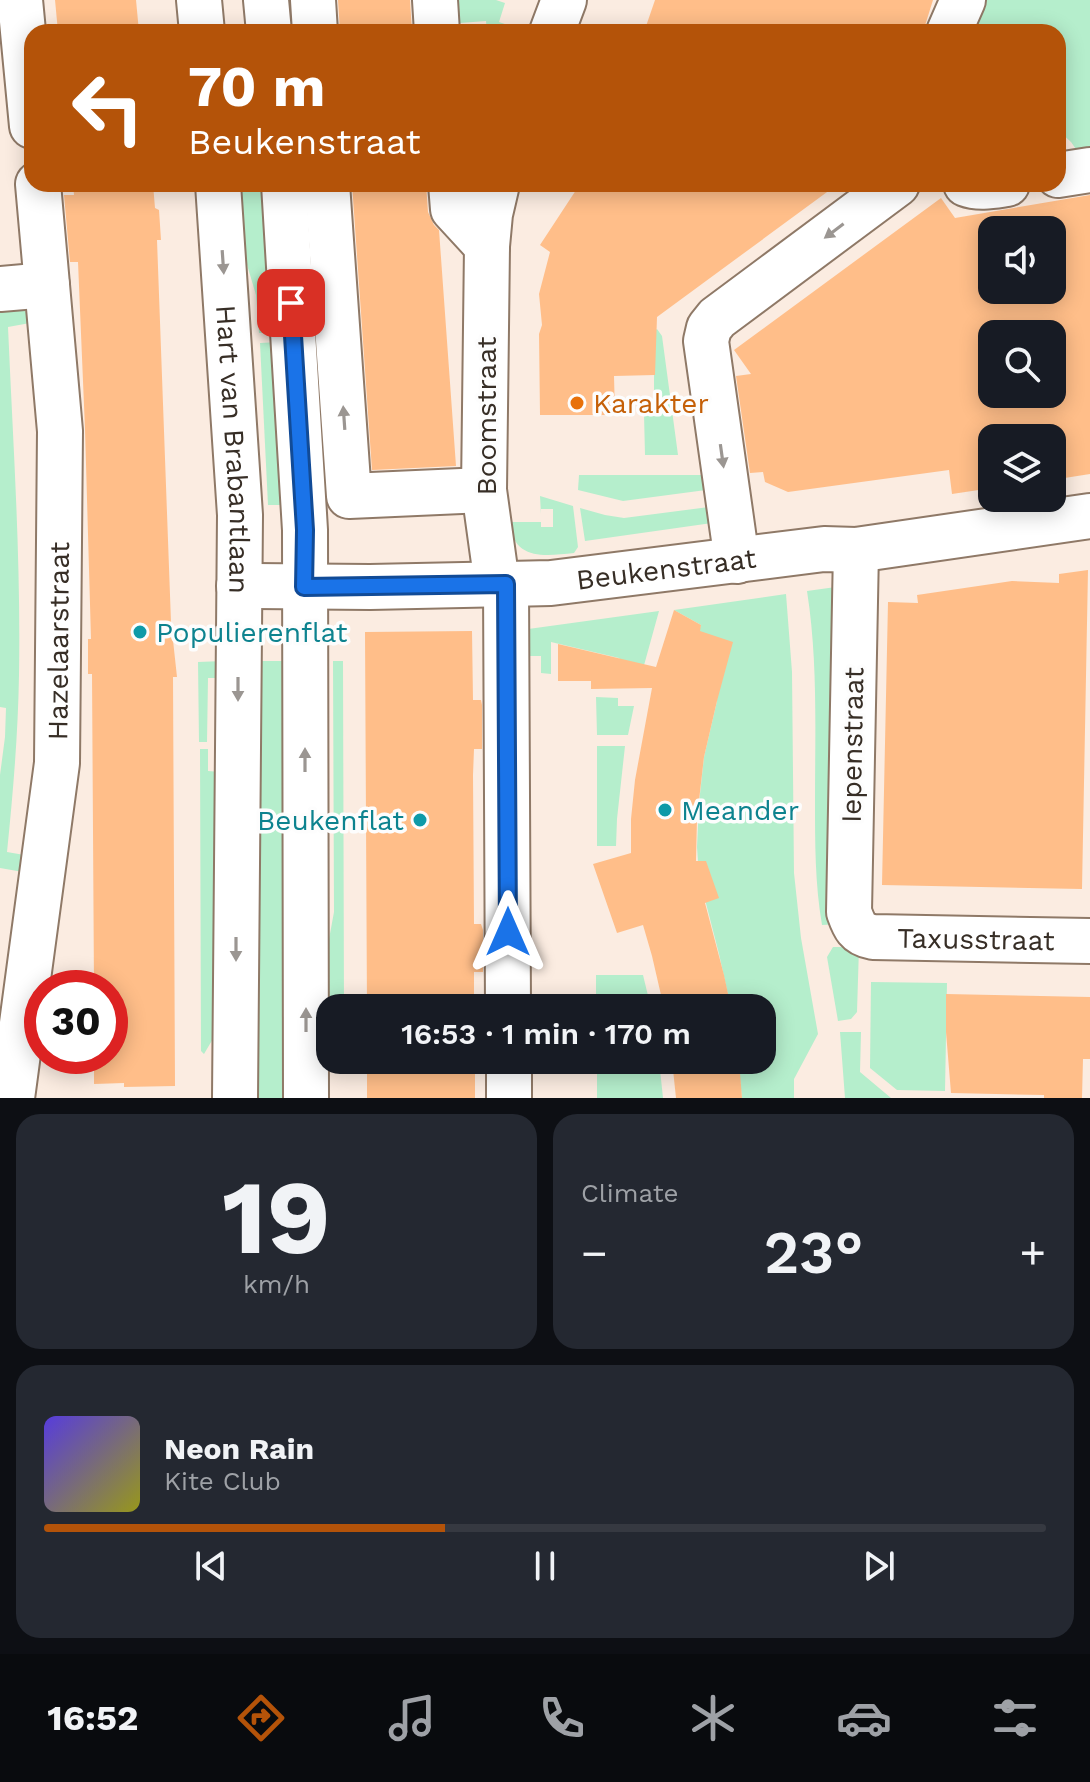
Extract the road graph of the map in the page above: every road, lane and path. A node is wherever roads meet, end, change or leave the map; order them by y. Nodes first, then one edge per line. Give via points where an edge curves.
1 (20, 0) edge
2 (199, 0) edge
3 (266, 0) edge
4 (313, 0) edge
5 (435, 0) edge
6 (564, 0) edge
7 (963, 0) edge
8 (201, 24) edge
9 (268, 24) edge
10 (314, 24) edge
11 (436, 24) edge
12 (555, 24) edge
13 (952, 24) edge
14 (24, 42) edge
15 (1090, 170) edge
16 (1066, 174) edge
17 (39, 192) edge
18 (219, 192) edge
19 (284, 192) edge
20 (328, 192) edge
21 (452, 192) edge
22 (495, 192) edge
23 (886, 192) edge
24 (487, 246) junction
25 (47, 285) junction
26 (0, 289) edge
27 (484, 490) junction
28 (1090, 516) edge
29 (856, 550) junction
30 (737, 561) junction
31 (502, 584) junction
32 (239, 586) junction
33 (304, 587) junction
34 (863, 935) joint
35 (1090, 941) edge
36 (508, 994) edge
37 (509, 1074) edge
38 (12, 1098) edge
39 (235, 1098) edge
40 (306, 1098) edge
41 (509, 1098) edge

1 - 14 street
2 - 8 street
3 - 9 street
4 - 10 street
5 - 11 street
6 - 12 street
7 - 13 street
15 - 16 street
17 - 25 street, Hazelaarstraat
18 -> 32 street, Hart van Brabantlaan via 240,515
19 - 33 street
27 -> 20 street via 349,496
21 - 24 street via 453,209
22 - 24 street, Boomstraat
23 -> 30 street via 709,328 706,341
24 - 27 street, Boomstraat
25 - 26 street
25 - 38 street, Hazelaarstraat via 60,431 57,763
27 - 31 street, Boomstraat
28 - 29 street, Beukenstraat
29 - 30 street, Beukenstraat
29 - 34 street, Iepenstraat via 849,912
30 - 31 street, Beukenstraat
31 - 33 street, Beukenstraat
31 - 36 street, Boomstraat
32 - 33 street, Beukenstraat
32 -> 39 street, Hart van Brabantlaan
40 -> 33 street
34 - 35 street, Taxusstraat
37 - 41 street

